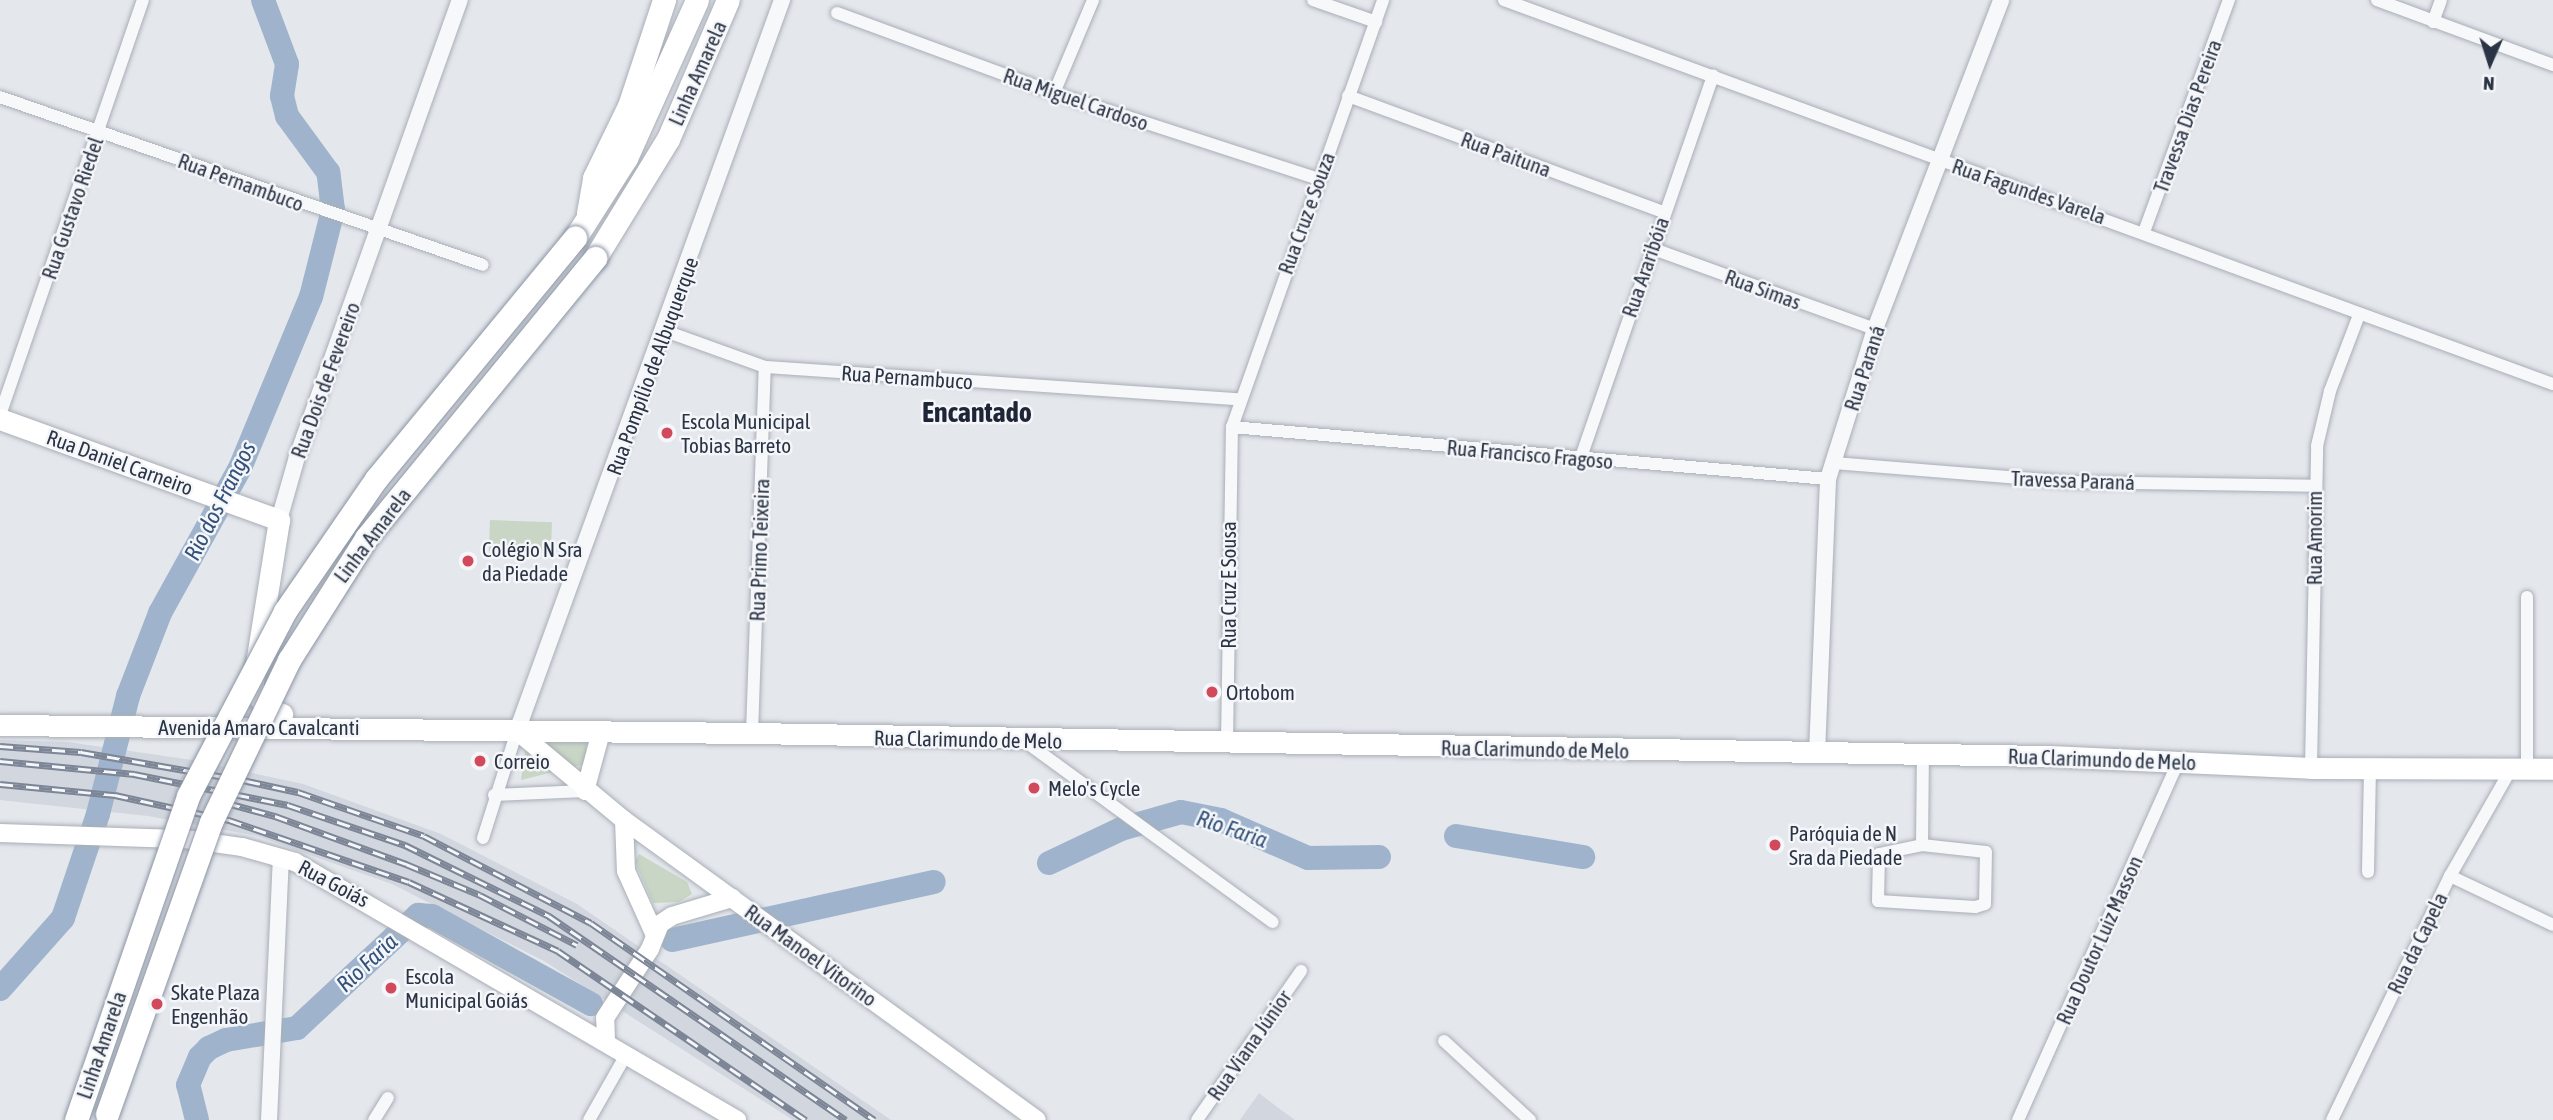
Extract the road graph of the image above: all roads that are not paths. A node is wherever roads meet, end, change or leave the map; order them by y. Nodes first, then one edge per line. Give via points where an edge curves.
1 (143, 0) edge
2 (460, 0) edge
3 (664, 0) edge
4 (697, 0) edge
5 (728, 0) edge
6 (782, 0) edge
7 (1093, 0) edge
8 (1313, 0) edge
9 (1383, 0) edge
10 (1504, 0) edge
11 (2001, 0) edge
12 (2229, 0) edge
13 (2377, 0) edge
14 (2441, 0) edge
15 (837, 13) dead end
16 (1376, 22) junction
17 (2433, 22) junction
18 (2553, 65) edge
19 (1713, 75) junction
20 (1054, 93) junction
21 (1348, 96) junction
22 (0, 97) edge
23 (98, 131) junction
24 (1942, 161) junction
25 (1318, 179) junction
26 (1663, 212) junction
27 (581, 229) junction
28 (380, 231) junction
29 (2144, 232) junction
30 (1651, 248) junction
31 (483, 265) dead end
32 (2359, 315) junction
33 (1875, 330) junction
34 (665, 331) junction
35 (765, 367) junction
36 (2553, 384) edge
37 (1239, 399) junction
38 (0, 417) edge
39 (1233, 427) junction
40 (1580, 460) junction
41 (1834, 463) junction
42 (1828, 479) junction
43 (2314, 486) junction
44 (279, 520) junction
45 (2527, 597) dead end
46 (251, 688) junction
47 (0, 725) edge
48 (121, 726) junction
49 (324, 726) junction
50 (517, 731) junction
51 (601, 732) junction
52 (752, 733) junction
53 (1023, 740) junction
54 (1227, 743) junction
55 (1817, 754) junction
56 (1923, 755) junction
57 (2179, 760) junction
58 (2311, 768) junction
59 (2370, 768) junction
60 (2519, 769) junction
61 (2553, 769) edge
62 (585, 791) junction
63 (494, 795) junction
64 (624, 820) junction
65 (0, 832) edge
66 (483, 838) dead end
67 (1922, 845) junction
68 (281, 857) junction
69 (2368, 872) dead end
70 (2450, 876) junction
71 (732, 898) junction
72 (1273, 922) dead end
73 (2553, 925) edge
74 (654, 933) junction
75 (1301, 971) dead end
76 (605, 1018) junction
77 (581, 1027) junction
78 (606, 1041) junction
79 (1444, 1041) dead end
80 (626, 1053) junction
81 (388, 1098) dead end
82 (106, 1118) edge
83 (76, 1120) edge
84 (269, 1120) edge
85 (374, 1120) edge
86 (589, 1120) edge
87 (737, 1120) edge
88 (1038, 1120) edge
89 (1197, 1120) edge
90 (1530, 1120) edge
91 (2018, 1120) edge
92 (2332, 1120) edge

1 - 23 street, Rua Gustavo Riedel
2 - 28 street, Rua Dois de Fevereiro
3 - 27 highway via 629,106 593,178
4 - 27 highway, Linha Amarela via 647,116
5 - 82 highway, Linha Amarela, bridge via 668,139 595,258 366,538 289,660 211,822
6 - 34 street, Rua Pompílio de Albuquerque
7 - 20 street
8 - 16 street
9 - 16 street, Rua Cruz e Souza
10 - 19 street, Rua Fagundes Varela
11 - 24 street, Rua Paraná
12 - 29 street, Travessa Dias Pereira
13 - 17 street
14 - 17 street
15 - 20 street, Rua Miguel Cardoso
16 - 21 street, Rua Cruz e Souza
17 - 18 street
19 - 24 street, Rua Fagundes Varela
19 - 26 street, Rua Araribóia
20 - 25 street, Rua Miguel Cardoso
21 - 25 street, Rua Cruz e Souza
21 - 26 street, Rua Paituna
22 - 23 street, Rua Pernambuco
23 - 28 street, Rua Pernambuco
23 - 38 street, Rua Gustavo Riedel
24 - 29 street, Rua Fagundes Varela
24 - 33 street, Rua Paraná
25 - 37 street, Rua Cruz e Souza
26 - 30 street, Rua Araribóia
27 - 83 highway, Linha Amarela, bridge via 376,479 285,611 188,796
28 - 31 street, Rua Pernambuco
28 - 44 street, Rua Dois de Fevereiro via 297,457
29 - 32 street, Rua Fagundes Varela
30 - 33 street, Rua Simas
30 - 40 street, Rua Araribóia
32 - 36 street, Rua Fagundes Varela
32 - 43 street, Rua Amorim via 2330,391 2317,446
33 - 41 street, Rua Paraná
34 - 35 street, Rua Pernambuco
34 - 50 street, Rua Pompílio de Albuquerque
35 - 37 street, Rua Pernambuco
35 - 52 street, Rua Primo Teixeira
37 - 39 street, Rua Cruz e Souza
38 - 44 main road, Rua Daniel Carneiro
39 - 40 street, Rua Francisco Fragoso
39 - 54 street, Rua Cruz E Sousa
40 - 42 street, Rua Francisco Fragoso
41 - 42 street, Rua Paraná
41 - 43 street, Travessa Paraná via 2070,482
42 - 55 street, Rua Paraná
43 - 58 street, Rua Amorim
44 - 46 main road, Rua Dois de Fevereiro
45 - 60 street
46 - 48 main road via 223,711
46 - 49 main road via 267,709
47 - 48 main road, Avenida Amaro Cavalcanti
48 - 49 main road, Avenida Amaro Cavalcanti
49 - 50 main road, Avenida Amaro Cavalcanti
50 - 51 main road, Rua Clarimundo de Melo
50 - 62 main road, Rua Manoel Vitorino
50 - 63 street
51 - 52 main road, Rua Clarimundo de Melo
51 - 62 main road
52 - 53 main road, Rua Clarimundo de Melo
53 - 54 main road, Rua Clarimundo de Melo
53 - 72 street
54 - 55 main road, Rua Clarimundo de Melo
55 - 56 main road, Rua Clarimundo de Melo
56 - 57 main road, Rua Clarimundo de Melo
56 - 67 street
57 - 58 main road, Rua Clarimundo de Melo
57 - 91 street, Rua Doutor Luiz Masson
58 - 59 main road, Rua Clarimundo de Melo
59 - 60 main road, Rua Clarimundo de Melo
59 - 69 street
60 - 61 main road, Rua Clarimundo de Melo
60 - 70 street, Rua da Capela
62 - 63 street
62 - 64 main road, Rua Manoel Vitorino
63 - 66 street
64 - 71 main road, Rua Manoel Vitorino
64 - 74 main road via 626,871
65 - 68 main road, Rua Goiás via 216,842
67 - 67 street via 1986,852 1985,904 1975,908 1878,901 1879,854
68 - 77 main road, Rua Goiás via 384,910
68 - 84 street
70 - 73 street
70 - 92 street, Rua da Capela
71 - 74 main road via 672,916
71 - 88 main road, Rua Manoel Vitorino
74 - 76 main road via 650,949
75 - 89 street, Rua Viana Júnior
76 - 77 main road
76 - 78 main road
77 - 78 main road, Rua Goiás
78 - 80 main road, Rua Goiás
79 - 90 street
80 - 86 street
80 - 87 main road, Rua Goiás
81 - 85 street

